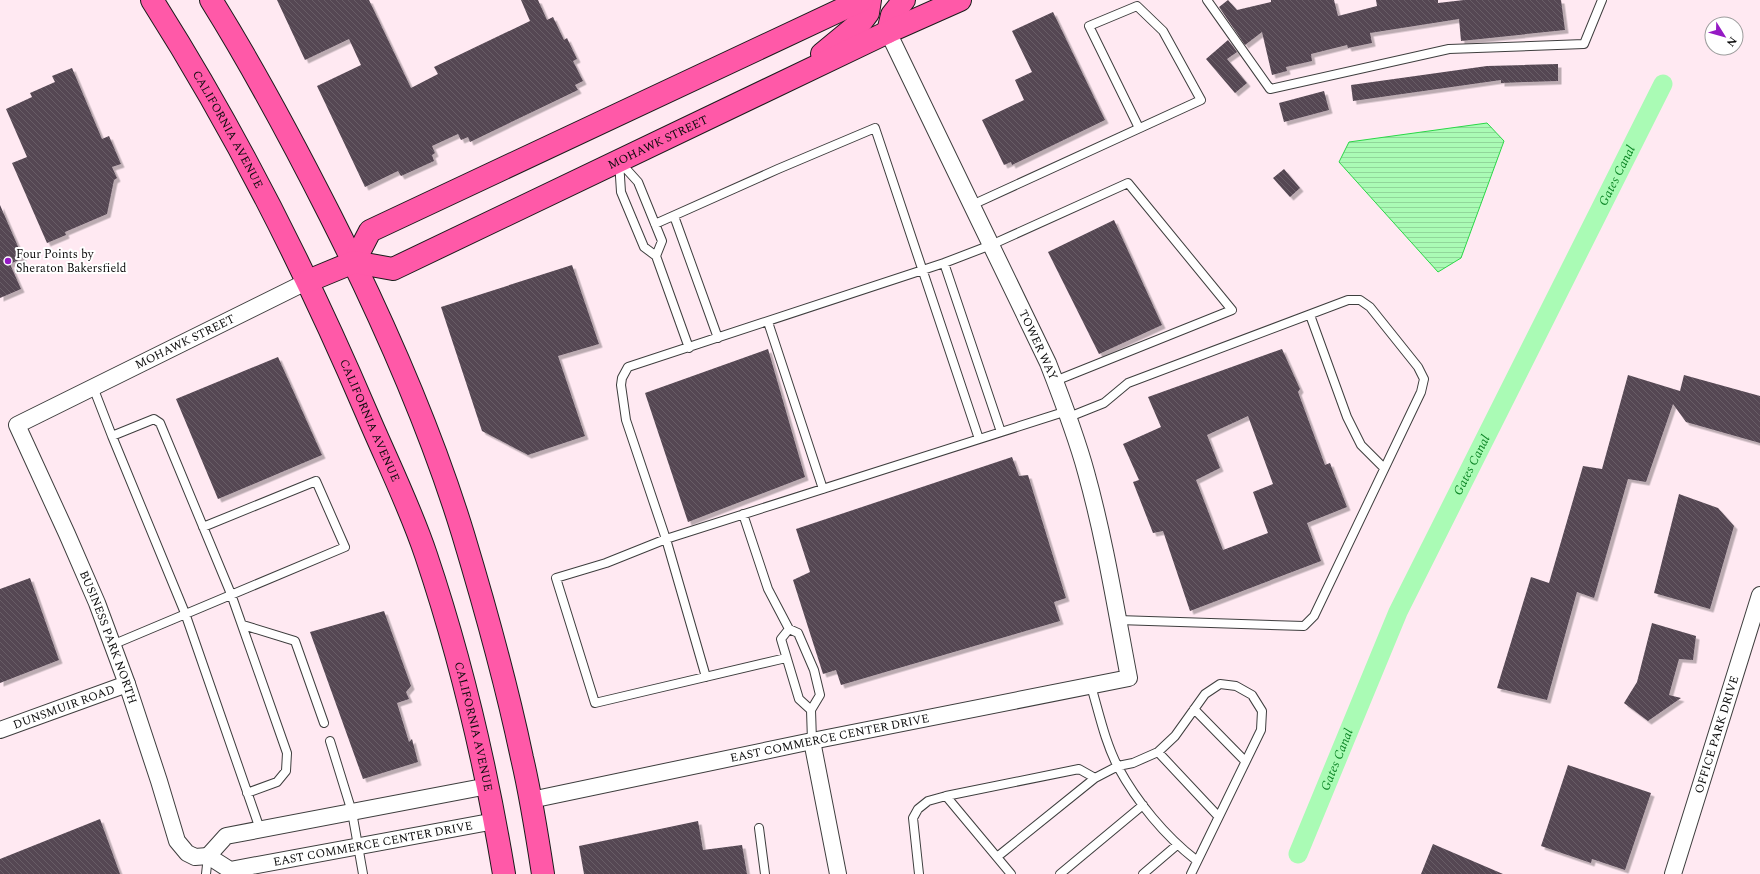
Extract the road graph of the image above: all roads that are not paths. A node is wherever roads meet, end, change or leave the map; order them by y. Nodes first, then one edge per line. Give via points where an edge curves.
1 (152, 0) edge
2 (210, 0) edge
3 (862, 0) edge
4 (870, 0) edge
5 (904, 0) edge
6 (960, 0) edge
7 (1207, 0) edge
8 (1602, 0) edge
9 (888, 32) junction
10 (791, 78) junction
11 (1139, 128) junction
12 (618, 161) junction
13 (972, 205) junction
14 (674, 216) junction
15 (655, 224) junction
16 (991, 245) junction
17 (656, 256) junction
18 (354, 262) junction
19 (944, 263) junction
20 (923, 270) junction
21 (308, 281) junction
22 (1310, 315) junction
23 (768, 322) junction
24 (718, 338) junction
25 (689, 348) junction
26 (1055, 381) junction
27 (93, 387) junction
28 (1068, 414) junction
29 (17, 425) joint
30 (1001, 432) junction
31 (112, 436) junction
32 (979, 439) junction
33 (1384, 468) junction
34 (823, 489) junction
35 (743, 514) junction
36 (203, 527) junction
37 (666, 539) junction
38 (231, 594) junction
39 (1760, 595) edge
40 (185, 613) junction
41 (1118, 620) junction
42 (243, 625) junction
43 (789, 629) junction
44 (112, 644) junction
45 (786, 658) junction
46 (706, 677) junction
47 (1129, 678) joint
48 (127, 684) junction
49 (1091, 686) junction
50 (1194, 709) junction
51 (811, 710) junction
52 (324, 723) dead end
53 (0, 730) edge
54 (330, 741) dead end
55 (812, 741) junction
56 (1158, 752) junction
57 (1245, 761) junction
58 (1118, 766) junction
59 (1095, 778) junction
60 (488, 786) junction
61 (247, 793) junction
62 (946, 796) junction
63 (531, 800) junction
64 (1143, 805) junction
65 (352, 812) junction
66 (1218, 816) junction
67 (495, 821) junction
68 (759, 828) dead end
69 (260, 829) junction
70 (1177, 845) junction
71 (358, 846) junction
72 (186, 854) joint
73 (208, 856) junction
74 (997, 857) junction
75 (1196, 860) junction
76 (206, 874) edge
77 (363, 874) edge
78 (504, 874) edge
79 (543, 874) edge
80 (766, 874) edge
81 (838, 874) edge
82 (919, 874) edge
83 (1011, 874) edge
84 (1060, 874) edge
85 (1143, 874) edge
86 (1191, 874) edge
87 (1673, 874) edge

1 - 21 main road, CALIFORNIA AVENUE via 232,134
2 - 18 main road via 295,146
3 - 18 main road via 370,231
4 - 10 main road via 868,13 862,22
5 - 9 main road via 892,14
6 - 9 main road, MOHAWK STREET
7 - 8 lane via 1270,89 1449,49 1584,44
9 - 10 main road, MOHAWK STREET
9 - 13 street, TOWER WAY
10 - 12 main road, MOHAWK STREET
11 - 11 lane via 1201,100 1163,32 1137,6 1089,26
11 - 13 lane
12 - 15 lane via 638,182
12 - 17 lane via 621,192 644,247
12 - 18 main road, MOHAWK STREET via 393,269
13 - 16 street, TOWER WAY
14 - 15 lane
14 - 20 lane via 875,128
14 - 24 lane
15 - 17 lane via 662,241
16 - 19 lane
16 - 26 street, TOWER WAY
16 - 26 lane via 1128,183 1232,310
17 - 25 lane
18 - 21 main road, MOHAWK STREET
18 - 63 main road via 404,372 462,532 496,654
19 - 20 lane
19 - 30 lane
20 - 23 lane
20 - 32 lane
21 - 27 street, MOHAWK STREET
21 - 60 main road, CALIFORNIA AVENUE via 406,502 425,553 455,651
22 - 28 lane via 1128,383 1104,403
22 - 33 lane via 1361,444
22 - 33 lane via 1348,300 1360,300 1370,307 1418,366 1424,379 1420,392
23 - 24 lane
23 - 34 lane
24 - 25 lane
25 - 37 lane via 628,367 621,386 626,420
26 - 28 street, TOWER WAY
27 - 29 street, MOHAWK STREET
27 - 31 lane
28 - 30 lane
28 - 41 street, TOWER WAY via 1086,472
29 - 44 street, BUSINESS PARK NORTH via 67,534
30 - 32 lane
31 - 36 lane via 157,420
31 - 40 lane
32 - 34 lane
33 - 41 lane via 1314,616 1304,626
34 - 35 lane
35 - 37 lane
35 - 43 lane via 768,589
36 - 38 lane
36 - 38 lane via 316,481 345,547
37 - 46 lane
37 - 46 lane via 606,563 556,578 595,703
38 - 40 lane
38 - 42 lane
39 - 87 street, OFFICE PARK DRIVE
40 - 44 lane
40 - 61 lane
41 - 47 street, TOWER WAY
42 - 52 lane via 295,641
42 - 61 lane via 287,753 286,771 277,782
43 - 45 lane via 781,639
43 - 51 lane via 798,633 814,670 820,695
44 - 48 street, BUSINESS PARK NORTH
45 - 46 lane
45 - 51 lane via 799,699
47 - 49 street, EAST COMMERCE CENTER DRIVE
48 - 53 street, DUNSMUIR ROAD
48 - 72 street, BUSINESS PARK NORTH via 160,781 177,841
49 - 55 street, EAST COMMERCE CENTER DRIVE
49 - 58 lane via 1105,735
50 - 56 lane via 1175,736
50 - 57 lane
50 - 57 lane via 1205,694 1220,684 1236,686 1252,695 1262,711 1261,730
51 - 55 lane
54 - 65 lane
55 - 63 street, EAST COMMERCE CENTER DRIVE
55 - 81 street
56 - 58 lane via 1133,763
56 - 66 lane
57 - 66 lane
58 - 59 lane
58 - 64 lane
59 - 62 lane via 1079,769
59 - 74 lane
60 - 65 street
60 - 67 main road, CALIFORNIA AVENUE
61 - 69 lane
62 - 74 lane
62 - 82 lane via 928,801 918,809 913,818
63 - 79 main road
64 - 70 lane
64 - 84 lane
65 - 69 street
65 - 71 lane
66 - 75 lane
67 - 71 street, EAST COMMERCE CENTER DRIVE
67 - 78 main road, CALIFORNIA AVENUE
68 - 80 lane
69 - 73 street via 226,836
70 - 75 lane
70 - 85 lane
71 - 73 street, EAST COMMERCE CENTER DRIVE via 230,870
71 - 77 lane
72 - 73 street, EAST COMMERCE CENTER DRIVE via 195,857
73 - 76 lane
74 - 83 lane
75 - 86 lane

